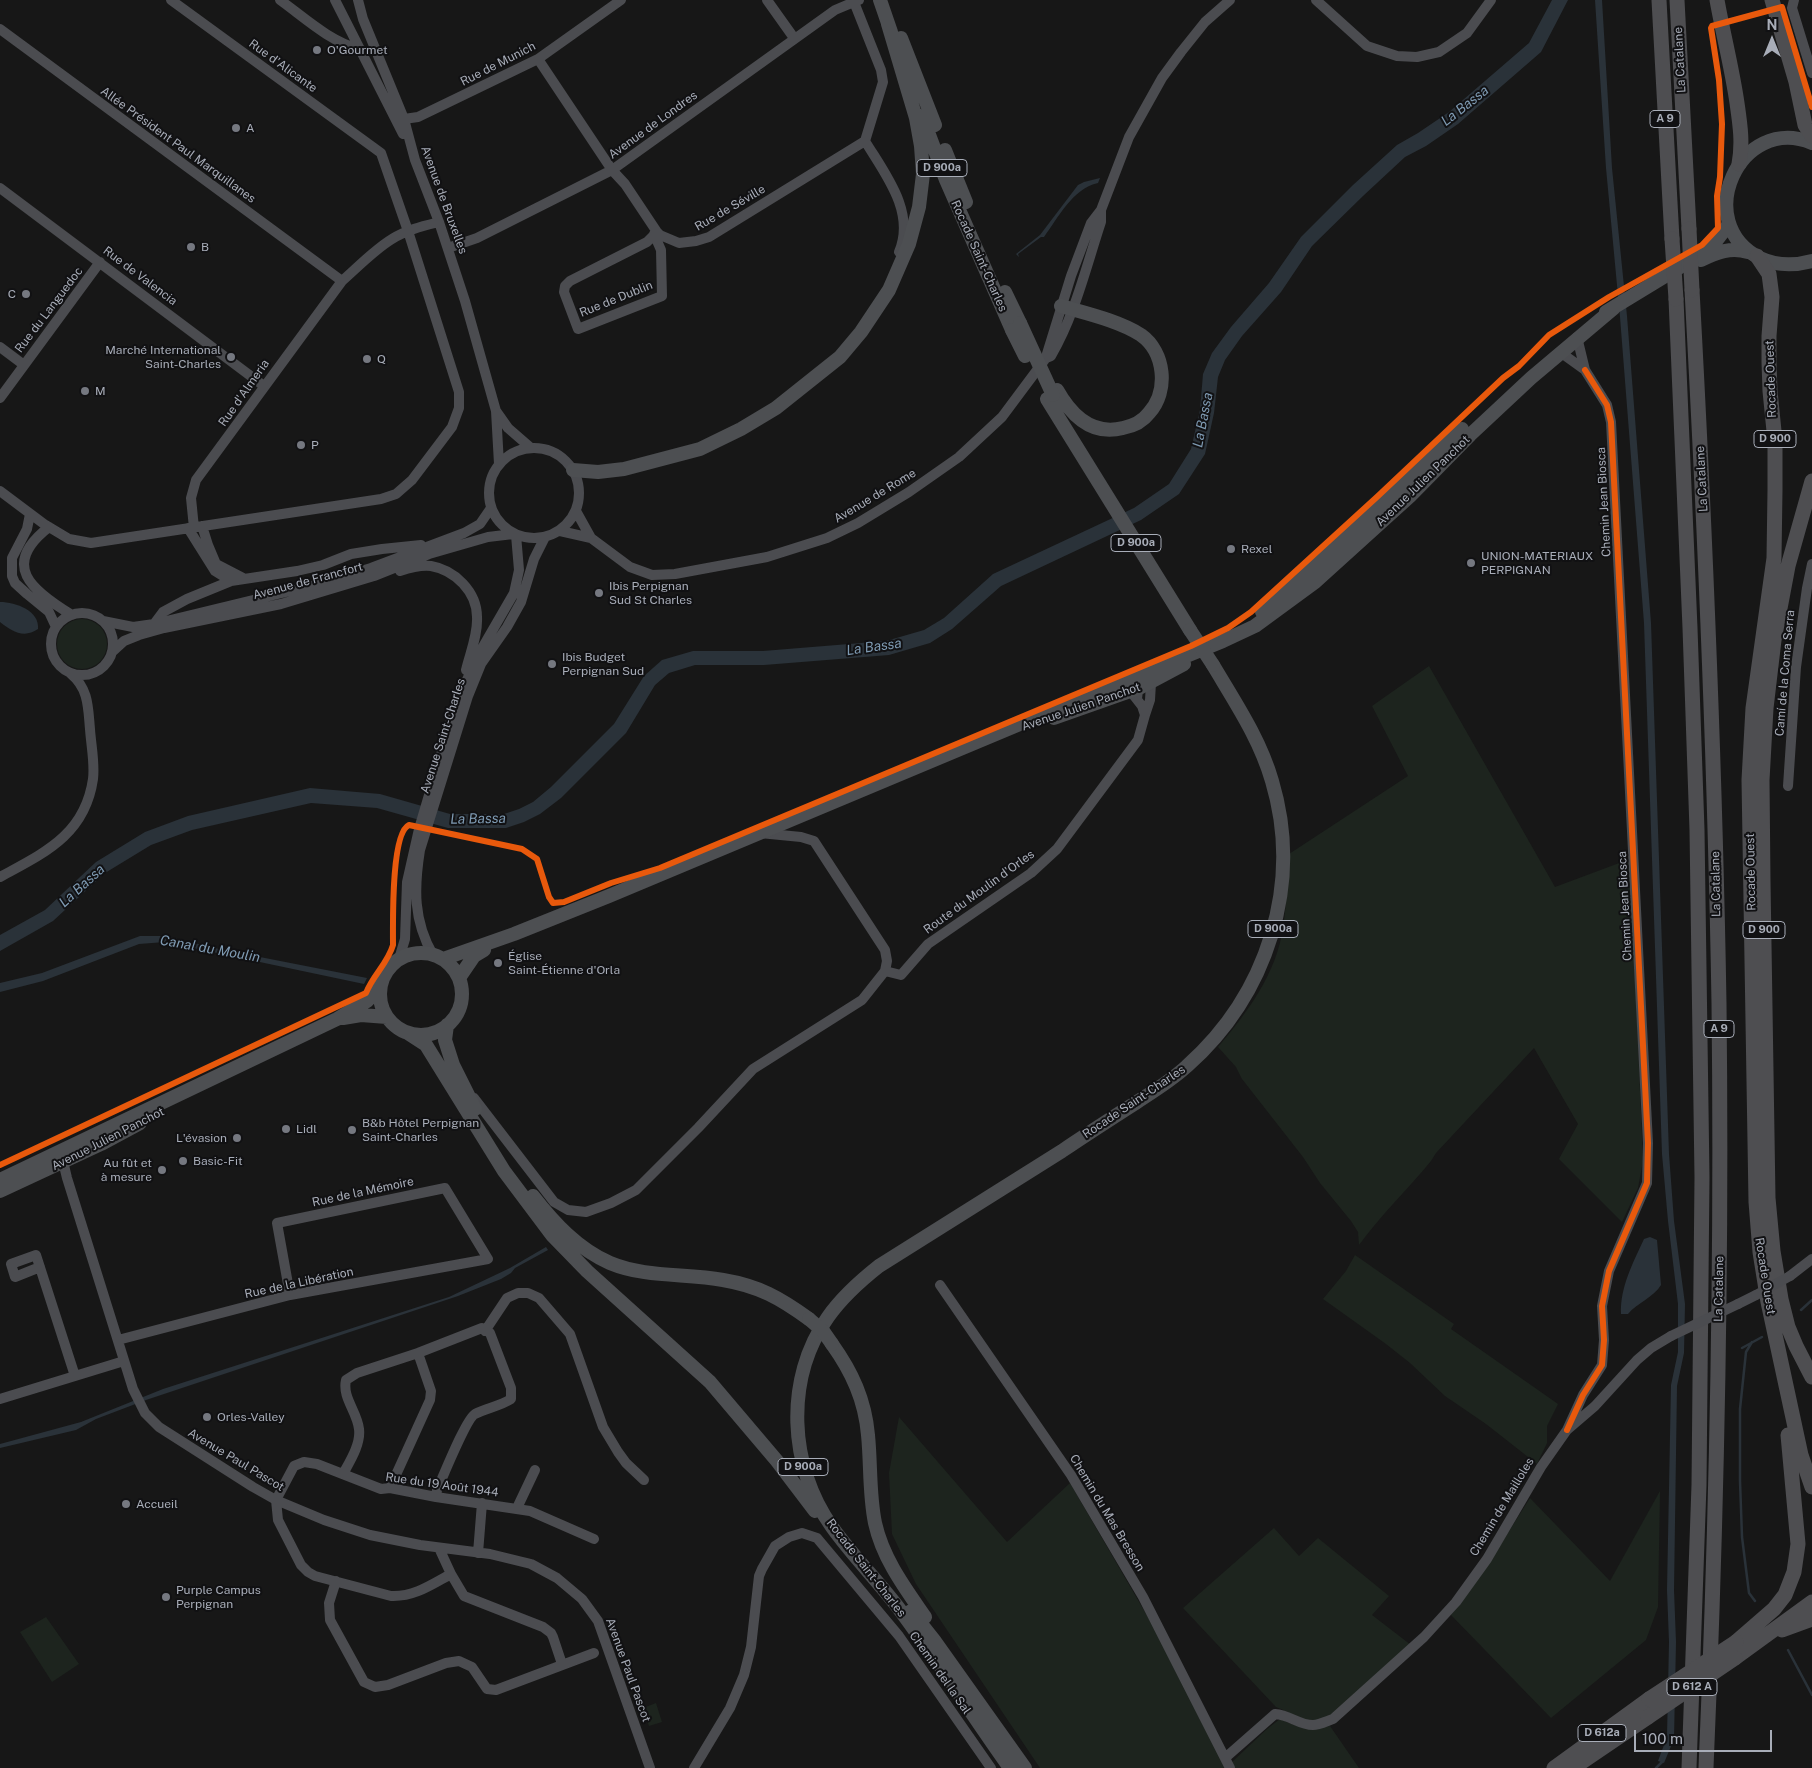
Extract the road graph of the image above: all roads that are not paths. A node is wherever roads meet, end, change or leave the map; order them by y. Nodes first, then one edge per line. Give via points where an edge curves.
1 (170, 0) edge
2 (280, 0) edge
3 (335, 0) edge
4 (358, 0) edge
5 (622, 0) edge
6 (767, 0) edge
7 (1230, 0) edge
8 (1316, 0) edge
9 (1491, 0) edge
10 (1659, 0) edge
11 (1677, 0) edge
12 (1717, 0) edge
13 (1772, 0) edge
14 (1794, 0) edge
15 (857, 1) edge
16 (884, 1) edge
17 (888, 24) junction
18 (0, 29) edge
19 (794, 38) junction
20 (360, 49) junction
21 (538, 59) junction
22 (1812, 73) edge
23 (404, 119) junction
24 (1812, 136) edge
25 (864, 141) junction
26 (1812, 143) edge
27 (415, 160) junction
28 (1739, 164) junction
29 (612, 170) junction
30 (0, 188) edge
31 (439, 222) junction
32 (1729, 224) junction
33 (408, 231) junction
34 (655, 233) junction
35 (448, 248) junction
36 (1753, 254) junction
37 (1812, 261) edge
38 (100, 262) junction
39 (342, 281) junction
40 (1636, 294) junction
41 (1067, 307) junction
42 (1614, 308) junction
43 (1016, 327) junction
44 (861, 332) junction
45 (1577, 337) junction
46 (0, 347) edge
47 (1560, 352) junction
48 (24, 365) junction
49 (1585, 370) junction
50 (267, 381) junction
51 (1052, 394) junction
52 (0, 398) edge
53 (496, 411) junction
54 (531, 448) junction
55 (499, 464) junction
56 (573, 470) junction
57 (1812, 481) edge
58 (0, 491) edge
59 (491, 508) junction
60 (576, 511) junction
61 (30, 514) junction
62 (49, 527) junction
63 (195, 527) junction
64 (560, 531) junction
65 (514, 534) junction
66 (545, 537) junction
67 (591, 538) junction
68 (432, 544) junction
69 (1812, 564) edge
70 (243, 578) junction
71 (231, 581) junction
72 (306, 597) junction
73 (72, 615) junction
74 (103, 621) junction
75 (154, 624) junction
76 (56, 627) junction
77 (1223, 641) junction
78 (112, 652) junction
79 (98, 671) junction
80 (71, 674) junction
81 (1137, 687) junction
82 (88, 698) junction
83 (455, 707) junction
84 (1145, 715) junction
85 (1788, 786) dead end
86 (431, 802) junction
87 (422, 830) junction
88 (758, 833) junction
89 (0, 877) edge
90 (514, 934) junction
91 (438, 957) junction
92 (400, 959) junction
93 (885, 971) junction
94 (459, 978) junction
95 (380, 987) junction
96 (387, 1017) junction
97 (338, 1019) junction
98 (447, 1026) junction
99 (406, 1032) junction
100 (462, 1084) junction
101 (62, 1157) junction
102 (0, 1180) edge
103 (0, 1191) edge
104 (996, 1193) junction
105 (488, 1259) joint
106 (1812, 1259) edge
107 (40, 1268) dead end
108 (940, 1285) dead end
109 (290, 1296) junction
110 (485, 1331) junction
111 (118, 1340) junction
112 (1778, 1352) junction
113 (418, 1353) junction
114 (124, 1361) junction
115 (75, 1376) junction
116 (1812, 1378) edge
117 (0, 1398) edge
118 (1566, 1430) junction
119 (535, 1470) dead end
120 (343, 1474) junction
121 (644, 1480) dead end
122 (1812, 1487) edge
123 (390, 1488) junction
124 (436, 1497) junction
125 (276, 1500) junction
126 (482, 1504) junction
127 (518, 1508) junction
128 (594, 1539) dead end
129 (439, 1548) junction
130 (478, 1552) junction
131 (451, 1574) junction
132 (336, 1582) junction
133 (1812, 1592) edge
134 (1812, 1602) edge
135 (1812, 1619) edge
136 (1736, 1642) junction
137 (1758, 1642) junction
138 (594, 1653) dead end
139 (562, 1664) junction
140 (941, 1667) junction
141 (1649, 1699) joint
142 (1648, 1717) joint
143 (1001, 1733) junction
144 (1225, 1758) junction
145 (650, 1766) edge
146 (694, 1768) edge
147 (992, 1768) edge
148 (1010, 1768) edge
149 (1025, 1768) edge
150 (1230, 1768) edge
151 (1554, 1768) edge
152 (1573, 1768) edge
153 (1689, 1768) edge
154 (1706, 1768) edge

1 - 33 street, Rue d'Alicante via 381,153
2 - 20 street via 331,38
3 - 20 street
4 - 23 street, Avenue de Bruxelles via 362,19
5 - 21 street, Rue de Munich
6 - 19 street
7 - 41 street, Avenue de Rome via 1205,22 1162,78 1128,137 1101,210 1091,223
8 - 9 street via 1367,46 1397,56 1416,57 1439,52 1467,33
10 - 153 highway, La Catalane / A 9, bridge via 1676,299 1696,820 1702,1177 1699,1485
11 - 154 highway, La Catalane / A 9, bridge via 1709,638 1719,1014 1717,1486
12 - 28 highway via 1739,118 1742,142
13 - 24 highway via 1805,125
14 - 22 street via 1792,8
15 - 19 street, Avenue de Londres via 835,10
15 - 25 street via 883,82
16 - 17 main road, Rocade Saint-Charles / D 900a
16 - 43 main road, Rocade Saint-Charles / D 900a
17 - 43 main road, Rocade Saint-Charles / D 900a via 946,180
17 - 44 main road via 916,118 923,174 920,207 909,244 889,290
18 - 39 street, Allée Président Paul Marquillanes
19 - 29 street, Avenue de Londres
20 - 27 street
21 - 23 street, Rue de Munich via 418,117
21 - 29 street
23 - 27 street, Avenue de Bruxelles
25 - 34 street, Rue de Séville via 709,236 679,243
25 - 44 street via 899,199 904,220 903,244
26 - 28 main road via 1795,139 1769,142 1752,151
27 - 31 street, Avenue de Bruxelles
28 - 32 main road via 1727,192
29 - 34 street via 625,184
29 - 35 street, Avenue de Londres via 477,238
30 - 38 street, Rue de Valencia
31 - 33 street, Rue d'Almeria
31 - 35 street, Avenue de Bruxelles
32 - 36 main road
32 - 40 main road, Avenue Julien Panchot via 1704,253
33 - 39 street, Rue d'Almeria via 377,250
33 - 63 street via 459,392 459,408 452,427 412,480 396,494 381,499
34 - 34 street, Rue de Dublin via 661,250 662,296 578,329 564,292 565,286 647,242
35 - 53 street, Avenue de Bruxelles
36 - 37 main road, Avenue Julien Panchot via 1776,264
36 - 40 main road, Avenue Julien Panchot via 1738,249 1715,253
36 - 112 highway, Rocade Ouest / D 900 via 1769,274 1772,297 1770,391 1775,441 1774,558 1753,708 1749,780 1756,1202 1760,1252
38 - 48 street, Rue du Languedoc
38 - 50 street, Rue de Valencia
39 - 50 street, Rue d'Almeria
40 - 42 main road, Avenue Julien Panchot
41 - 51 main road via 1116,323 1142,336 1157,355 1162,369 1162,384 1150,413 1140,422 1115,430 1101,430 1081,420
41 - 67 street, Avenue de Rome via 1046,358 1002,417 959,457 858,523 827,538 768,557 675,574 652,575 630,567
42 - 45 main road, Avenue Julien Panchot
42 - 77 main road, Avenue Julien Panchot via 1584,323 1550,348 1310,570
43 - 51 main road, Rocade Saint-Charles / D 900a, bridge
44 - 56 main road via 829,367 776,408 700,449 624,469
45 - 47 main road, Avenue Julien Panchot
45 - 49 street, Chemin Jean Biosca
46 - 48 street
47 - 49 street, Chemin Jean Biosca
47 - 77 main road, Avenue Julien Panchot via 1315,582 1254,626
48 - 52 street, Rue du Languedoc
49 - 118 street, Chemin Jean Biosca via 1607,405 1611,422 1648,1144 1647,1183 1608,1271 1602,1306 1602,1365
50 - 63 street, Rue d'Almeria via 196,480 191,498
51 - 104 main road, Rocade Saint-Charles / D 900a, bridge via 1108,499 1213,665 1259,747 1278,804 1282,882 1276,919 1263,962 1236,1012 1208,1046 1164,1084
53 - 54 street, Avenue de Bruxelles via 511,432
53 - 55 street, Avenue de Bruxelles
54 - 55 street via 514,453
54 - 56 street via 556,453
55 - 59 street via 489,485
56 - 60 street via 578,483
57 - 116 highway, Rocade Ouest / D 900 via 1788,566 1773,650 1762,780 1762,863 1768,1189 1773,1251 1788,1327
58 - 61 street
59 - 65 street via 499,523
59 - 68 street, Avenue de Francfort via 480,524 464,534
60 - 64 street
60 - 67 street, Avenue de Rome
61 - 62 street
61 - 76 street via 27,529 12,558 12,576 15,583 49,612
62 - 63 street via 69,539 91,543
62 - 73 street via 34,536 20,554 20,572 52,603
63 - 70 street via 216,564
63 - 71 street via 214,571
64 - 66 street
64 - 67 street, Avenue de Rome
65 - 66 street
65 - 72 street, Avenue de Francfort via 488,537 430,554
65 - 83 street, Avenue Saint-Charles via 519,570 514,593 477,657
66 - 86 street, Avenue Saint-Charles via 534,559 521,602 481,664
68 - 70 street via 382,548 297,571
68 - 75 street, Avenue de Francfort via 371,568 314,585
69 - 85 street, Camí de la Coma Serra via 1796,667
70 - 71 street
71 - 75 street via 163,612
72 - 78 street, Avenue de Francfort via 147,633 124,641
72 - 83 street via 430,566 462,582 474,597 478,616 476,635
73 - 74 street via 88,614
73 - 76 street
74 - 75 street, Avenue de Francfort via 133,626
74 - 78 street via 112,636
76 - 80 street via 51,638 52,653 59,666
77 - 81 main road, Avenue Julien Panchot
77 - 81 main road, Avenue Julien Panchot via 1171,661
78 - 79 street
79 - 80 street via 90,675
79 - 82 street via 91,682
80 - 82 street
81 - 84 street
81 - 84 street via 1150,700
81 - 88 main road, Avenue Julien Panchot via 989,737
82 - 89 street via 93,777 81,814 56,845
83 - 86 street, Avenue Saint-Charles
84 - 93 street, Route du Moulin d'Orles via 1138,740 1057,849 1031,873 928,944 901,975
86 - 87 street, Avenue Saint-Charles
87 - 91 street, Avenue Saint-Charles via 416,873 416,904 424,939
87 - 92 street, Avenue Saint-Charles via 407,882 405,939
88 - 90 main road, Avenue Julien Panchot
88 - 93 street via 814,841 885,950
90 - 91 main road, Avenue Julien Panchot
90 - 94 main road, Avenue Julien Panchot via 474,956
91 - 92 main road via 416,953
91 - 94 main road via 453,967
92 - 95 main road via 387,971
93 - 100 street via 862,1000 753,1069 636,1190 611,1204 586,1212 568,1210 554,1202
94 - 98 main road via 461,1004
95 - 96 main road via 381,1003
95 - 97 main road, Avenue Julien Panchot
96 - 97 main road, Avenue Julien Panchot via 361,1015
96 - 99 main road
97 - 101 main road, Avenue Julien Panchot
98 - 99 main road via 428,1034
98 - 100 main road via 445,1040
99 - 140 main road via 426,1045 504,1171 552,1234 587,1271 710,1382
100 - 143 main road, bridge via 529,1190 578,1245 609,1262 643,1273 722,1280 753,1287 783,1300 823,1331 847,1366 859,1393 868,1435 875,1524 891,1566
101 - 102 main road, Avenue Julien Panchot
101 - 103 main road, Avenue Julien Panchot
101 - 111 street, Avenue Paul Pascot
104 - 140 main road, Rocade Saint-Charles / D 900a via 878,1266 853,1288 828,1317 814,1340 799,1390 798,1443 805,1476 814,1496 832,1527 897,1606
104 - 143 main road, Rocade Saint-Charles / D 900a via 867,1285 840,1313 812,1370 805,1422 813,1471 827,1503 850,1537 934,1640
105 - 109 street, Rue de la Libération
105 - 109 street, Rue de la Mémoire via 445,1188 277,1223
106 - 118 street, Chemin de Mailloles, bridge via 1756,1295 1651,1348 1595,1406
107 - 115 street
108 - 144 street, Chemin du Mas Bresson via 1071,1474 1143,1597
109 - 111 street, Rue de la Libération
110 - 113 street via 482,1328
110 - 121 street via 507,1298 518,1293 539,1298 570,1334 603,1427 626,1463
110 - 124 street via 490,1333 501,1360 511,1388 511,1399 473,1415
111 - 114 street, Avenue Paul Pascot
112 - 122 highway, Rocade Ouest / D 900 via 1801,1455
112 - 136 highway via 1795,1508 1797,1558 1785,1595
113 - 120 street via 357,1373 346,1380 344,1388 359,1428 358,1443
113 - 123 street via 431,1391 430,1400
114 - 115 street
114 - 125 street, Avenue Paul Pascot via 145,1413 159,1427
115 - 117 street
118 - 144 street, Chemin de Mailloles via 1487,1559 1456,1602 1424,1638 1333,1719 1314,1725 1275,1714
119 - 127 street
120 - 123 street, Rue du 19 Août 1944 via 381,1489
120 - 125 street, Rue du 19 Août 1944 via 304,1462 294,1466
123 - 124 street, Rue du 19 Août 1944
124 - 126 street, Rue du 19 Août 1944
125 - 129 street, Avenue Paul Pascot via 370,1536
125 - 132 street via 278,1520 301,1565 308,1572
126 - 127 street, Rue du 19 Août 1944
126 - 130 street
127 - 128 street, Rue du 19 Août 1944
129 - 130 street, Avenue Paul Pascot
129 - 131 street
130 - 145 street, Avenue Paul Pascot via 531,1564 557,1578 582,1599 598,1621
131 - 132 street via 403,1597
131 - 139 street via 464,1596 551,1633
132 - 139 street via 329,1603 330,1620 364,1682 375,1687 459,1661 472,1667 487,1689 496,1690
133 - 136 highway
134 - 137 highway
135 - 137 highway
136 - 141 highway, D 612 A, bridge
137 - 142 highway, D 612 A, bridge
138 - 139 street
140 - 148 main road, Rocade Saint-Charles / D 900a
141 - 151 highway, D 612a
142 - 152 highway, D 612a
143 - 149 main road, Rocade Saint-Charles / D 900a
144 - 150 street, Chemin du Mas Bresson
146 - 147 street, Chemin del la Sal via 730,1708 744,1675 751,1647 759,1576 774,1546 802,1533 817,1538 899,1636

